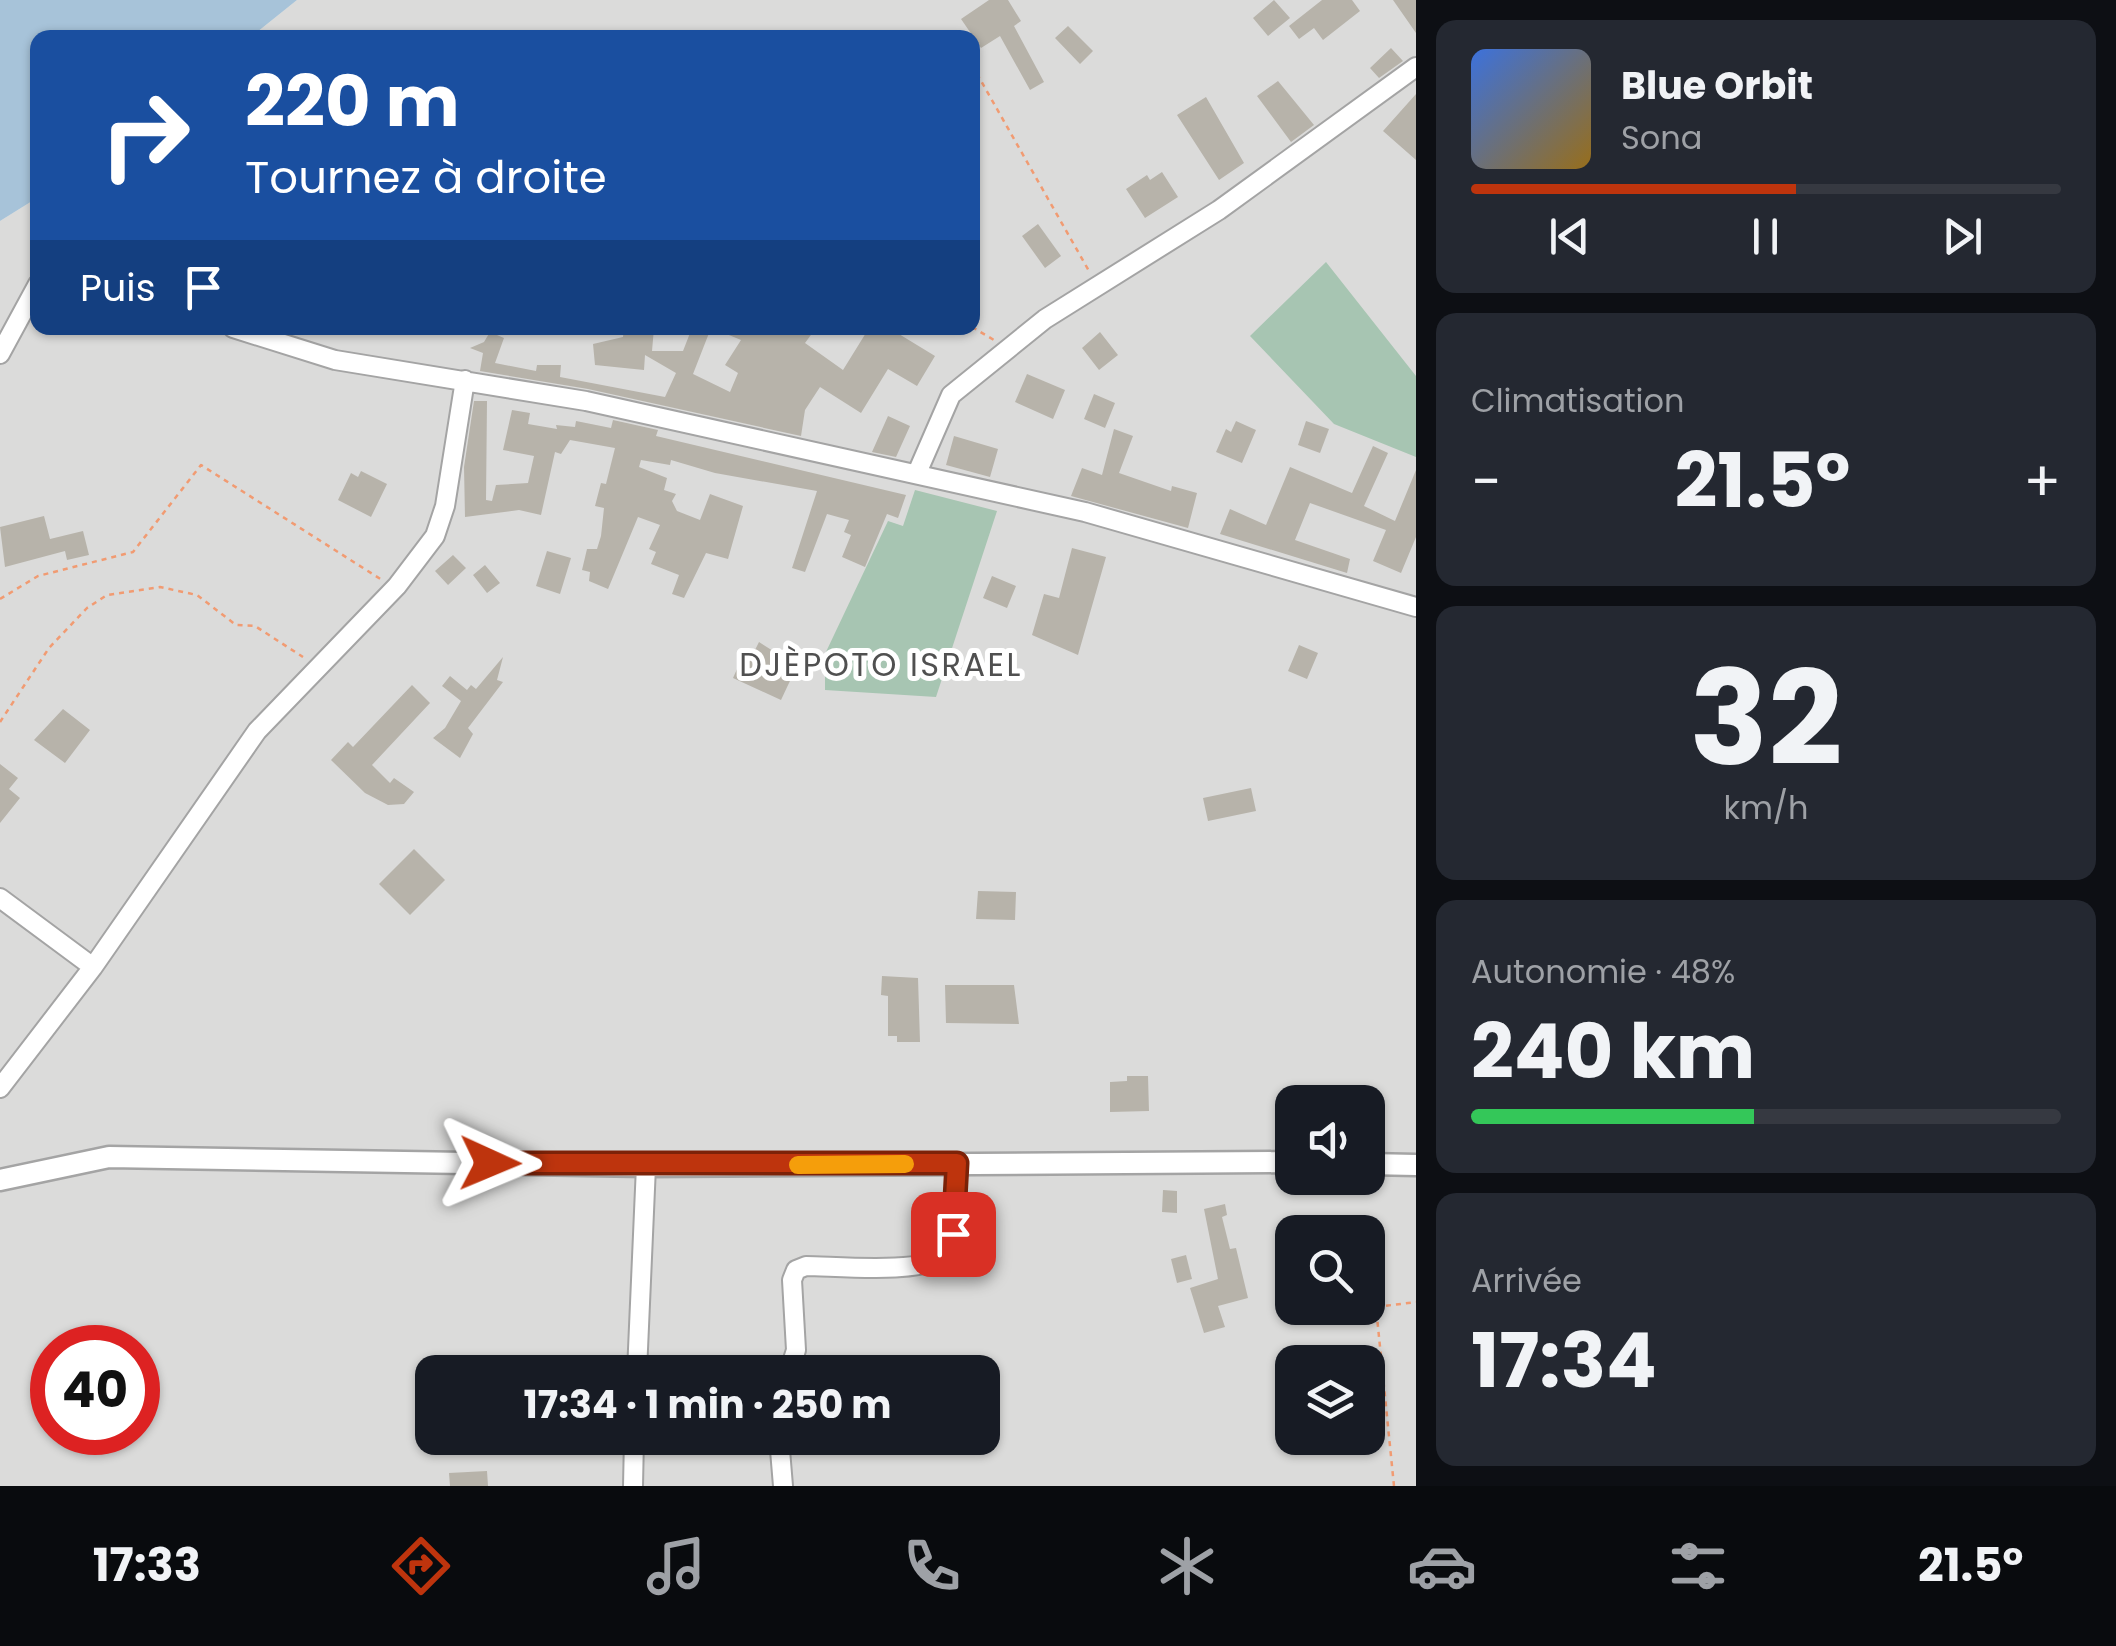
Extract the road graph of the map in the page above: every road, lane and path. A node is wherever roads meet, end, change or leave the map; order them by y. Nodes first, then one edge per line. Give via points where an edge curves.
1 (1416, 66) edge
2 (980, 79) edge
3 (1097, 286) junction
4 (30, 299) edge
5 (980, 331) edge
6 (256, 335) edge
7 (1008, 349) junction
8 (0, 354) edge
9 (465, 380) junction
10 (917, 473) junction
11 (397, 586) junction
12 (0, 599) edge
13 (1416, 607) edge
14 (318, 664) junction
15 (0, 722) edge
16 (0, 898) edge
17 (93, 967) junction
18 (0, 1088) edge
19 (1275, 1162) edge
20 (957, 1163) junction
21 (1385, 1164) edge
22 (1416, 1165) edge
23 (646, 1166) junction
24 (0, 1180) edge
25 (1416, 1302) edge
26 (638, 1355) edge
27 (794, 1355) edge
28 (634, 1455) edge
29 (780, 1455) edge
30 (633, 1486) edge
31 (783, 1486) edge
32 (1394, 1486) edge

1 - 3 street via 1298,156
2 - 3 path
3 - 7 street
4 - 8 street
5 - 7 path
6 - 9 street via 336,360
7 - 10 street via 951,395
9 - 10 street
9 - 11 street via 445,506 435,536
10 - 13 street via 1085,512
11 - 12 path via 201,465 133,552 38,576
11 - 14 street
14 - 15 path via 254,626 236,625 197,595 160,587 107,595 48,648
14 - 17 street via 257,731
16 - 17 street
17 - 18 street
19 - 20 street
20 - 23 street
20 - 27 street via 953,1234 944,1254 926,1266 796,1270
21 - 22 street
23 - 24 street via 109,1157
23 - 26 street
25 - 32 path via 1376,1308
28 - 30 street
29 - 31 street

